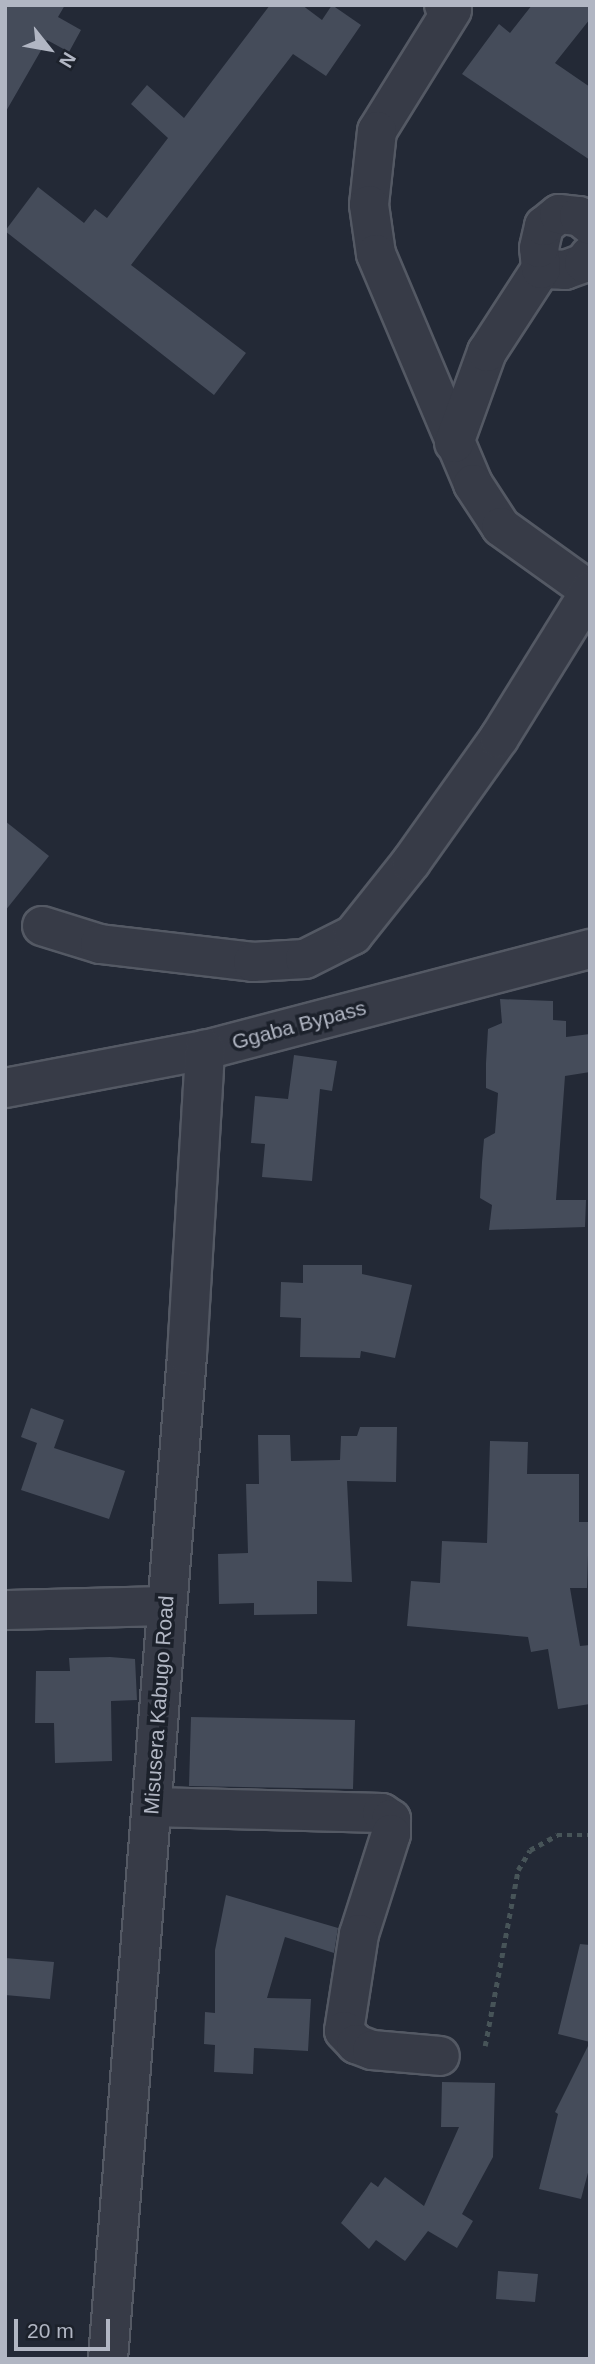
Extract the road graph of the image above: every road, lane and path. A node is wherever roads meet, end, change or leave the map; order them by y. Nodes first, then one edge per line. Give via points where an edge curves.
1 (452, 7) edge
2 (590, 225) edge
3 (590, 255) edge
4 (541, 269) junction
5 (487, 352) junction
6 (422, 359) junction
7 (454, 443) junction
8 (590, 591) edge
9 (42, 926) dead end
10 (590, 949) edge
11 (205, 1050) junction
12 (5, 1088) edge
13 (166, 1606) junction
14 (5, 1610) edge
15 (152, 1807) junction
16 (590, 1835) edge
17 (485, 2046) dead end
18 (440, 2056) dead end
19 (108, 2359) edge

1 - 6 street via 391,102 377,131 372,168 369,205 376,254
2 - 4 street via 579,216 559,214 544,226
3 - 4 street via 584,263 565,270
4 - 5 street
5 - 6 street
5 - 7 street
6 - 7 street
7 - 8 street via 501,527
8 - 9 street via 492,749 353,935 305,959 253,962 100,944
10 - 11 street, Ggaba Bypass
11 - 12 street, Ggaba Bypass
11 - 13 street, Misusera Kabugo Road
13 - 14 street
13 - 15 street, Misusera Kabugo Road
15 - 18 street via 382,1813 391,1819 359,1934 344,2031 356,2044 372,2050
15 - 19 street, Misusera Kabugo Road
16 - 17 path via 557,1835 530,1850 518,1870

